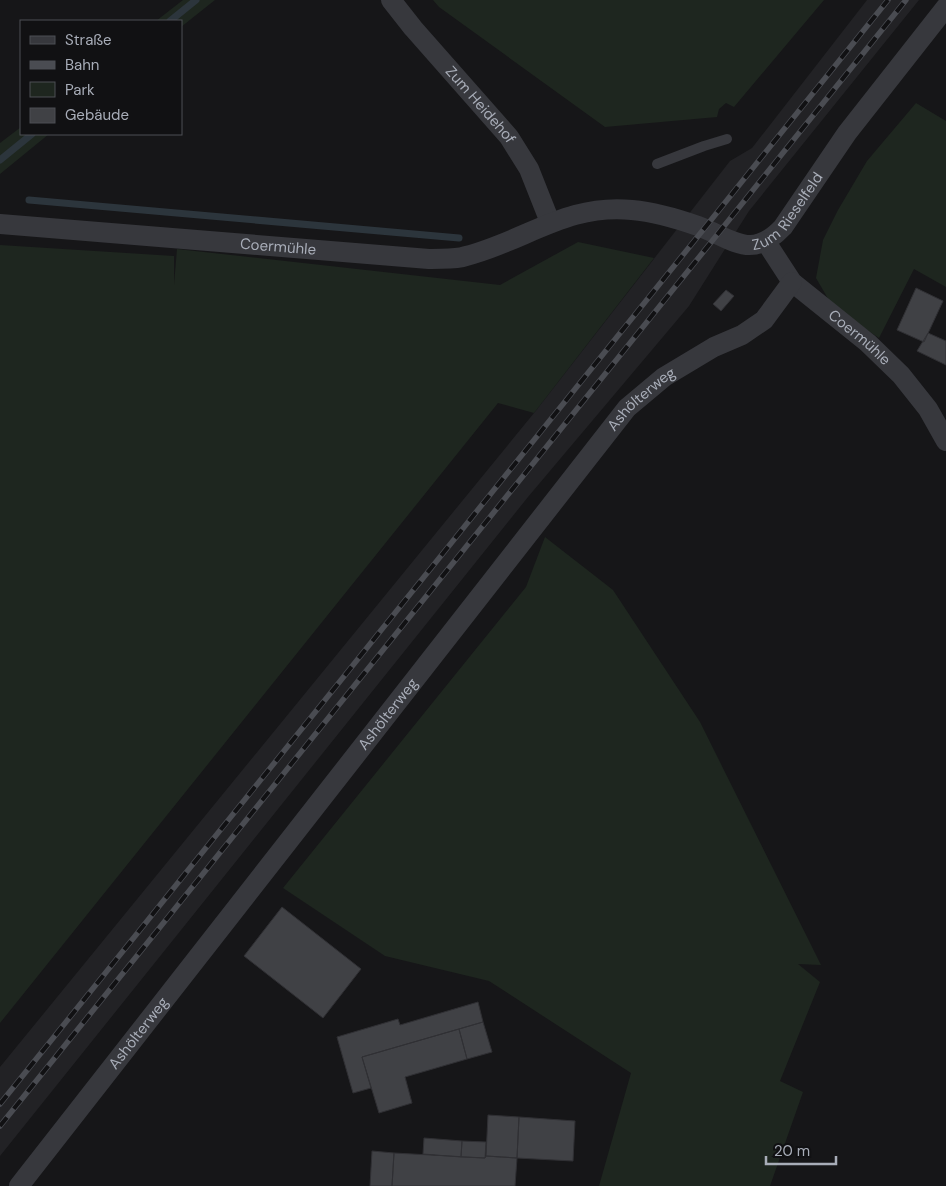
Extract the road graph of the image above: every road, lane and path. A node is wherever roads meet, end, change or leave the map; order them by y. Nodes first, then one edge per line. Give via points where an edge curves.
1 (391, 0) edge
2 (946, 7) edge
3 (727, 139) dead end
4 (658, 164) dead end
5 (550, 222) junction
6 (0, 224) edge
7 (766, 242) junction
8 (792, 282) junction
9 (946, 441) edge
10 (19, 1186) edge

1 - 5 street, Zum Heidehof via 508,137 529,169
2 - 7 street, Zum Rieselfeld via 847,133 783,227
3 - 4 lane
5 - 6 street, Coermühle via 464,257 429,259
5 - 7 street, Zum Rieselfeld via 597,210 632,210 698,226 733,242 753,246
7 - 8 street, Coermühle
8 - 9 street, Coermühle via 868,343 901,375 928,409
8 - 10 street, Ashölterweg via 764,320 664,377 626,408

